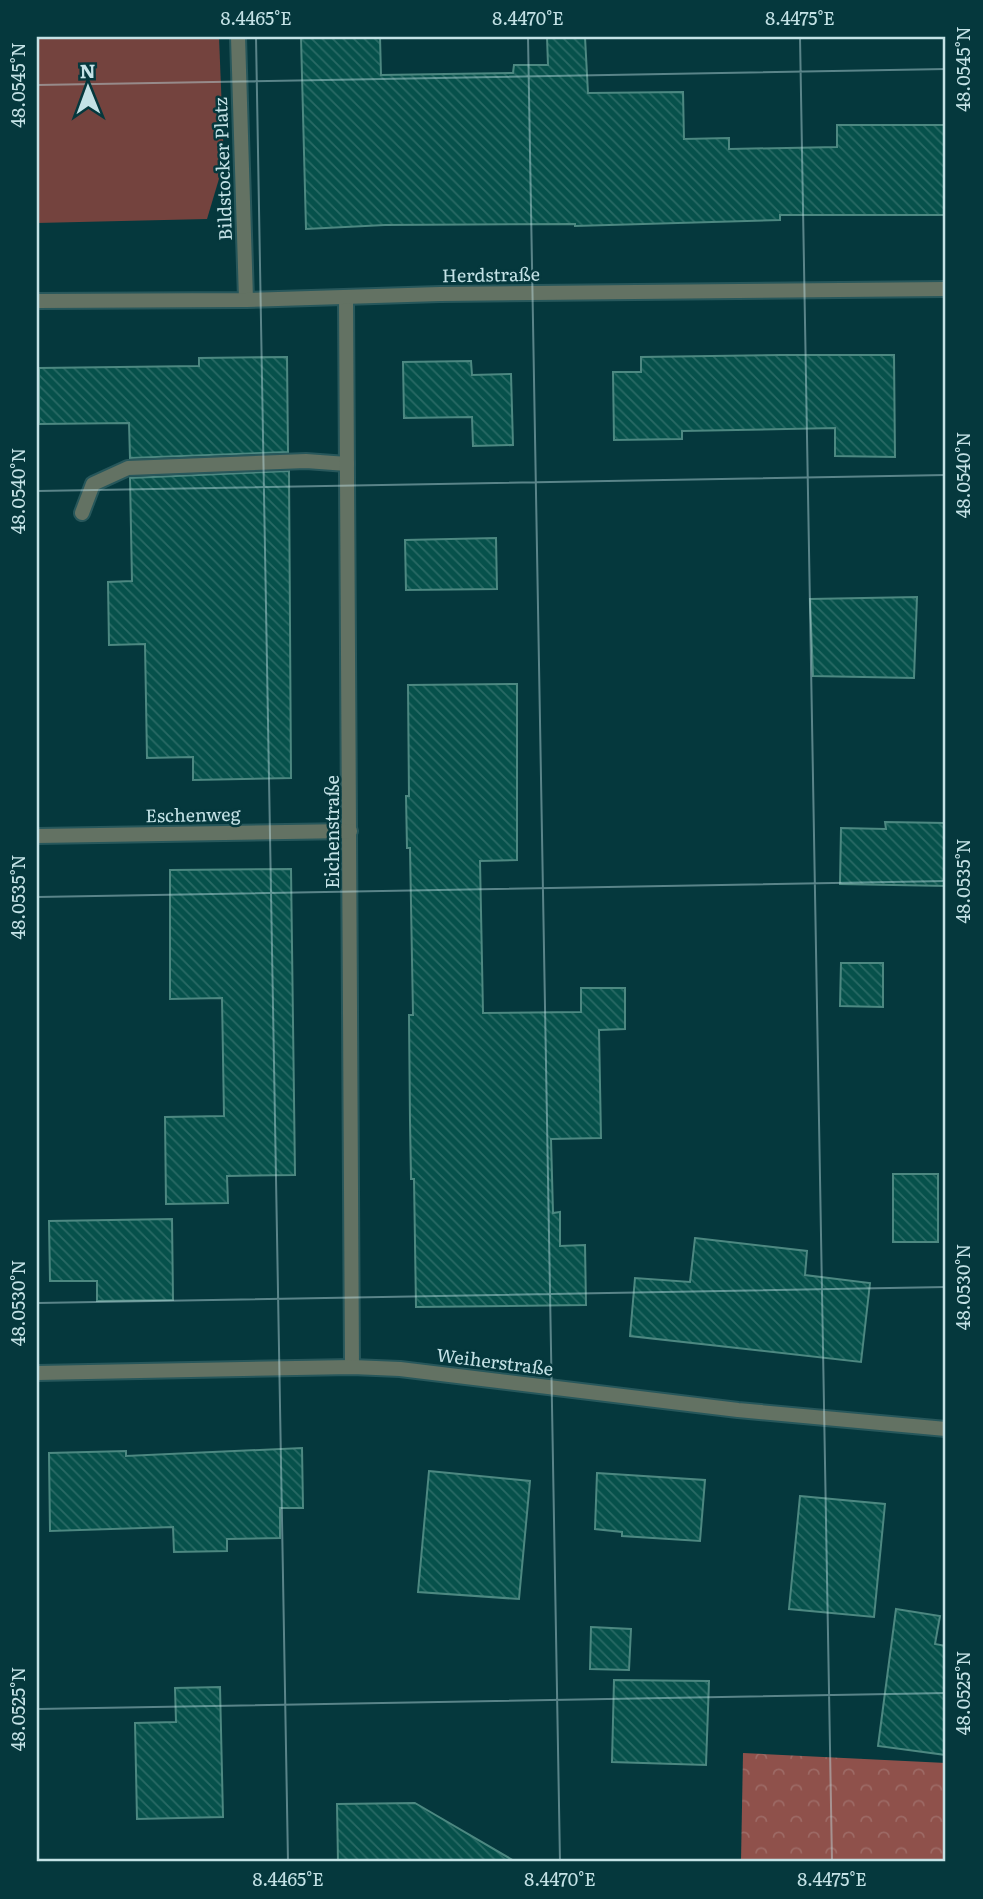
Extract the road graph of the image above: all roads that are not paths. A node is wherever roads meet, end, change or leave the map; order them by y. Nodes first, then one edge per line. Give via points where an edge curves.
1 (238, 37) edge
2 (946, 289) edge
3 (346, 297) junction
4 (246, 300) junction
5 (37, 301) edge
6 (347, 464) junction
7 (82, 513) dead end
8 (350, 831) junction
9 (37, 836) edge
10 (352, 1367) junction
11 (37, 1373) edge
12 (946, 1429) edge

1 - 4 street, Bildstocker Platz
2 - 3 street, Herdstraße
3 - 4 street, Herdstraße
3 - 6 street, Eichenstraße
4 - 5 street, Herdstraße
6 - 7 street via 306,461 128,467 93,484
6 - 8 street, Eichenstraße
8 - 9 street, Eschenweg
8 - 10 street, Eichenstraße
10 - 11 street, Weiherstraße
10 - 12 street, Weiherstraße

